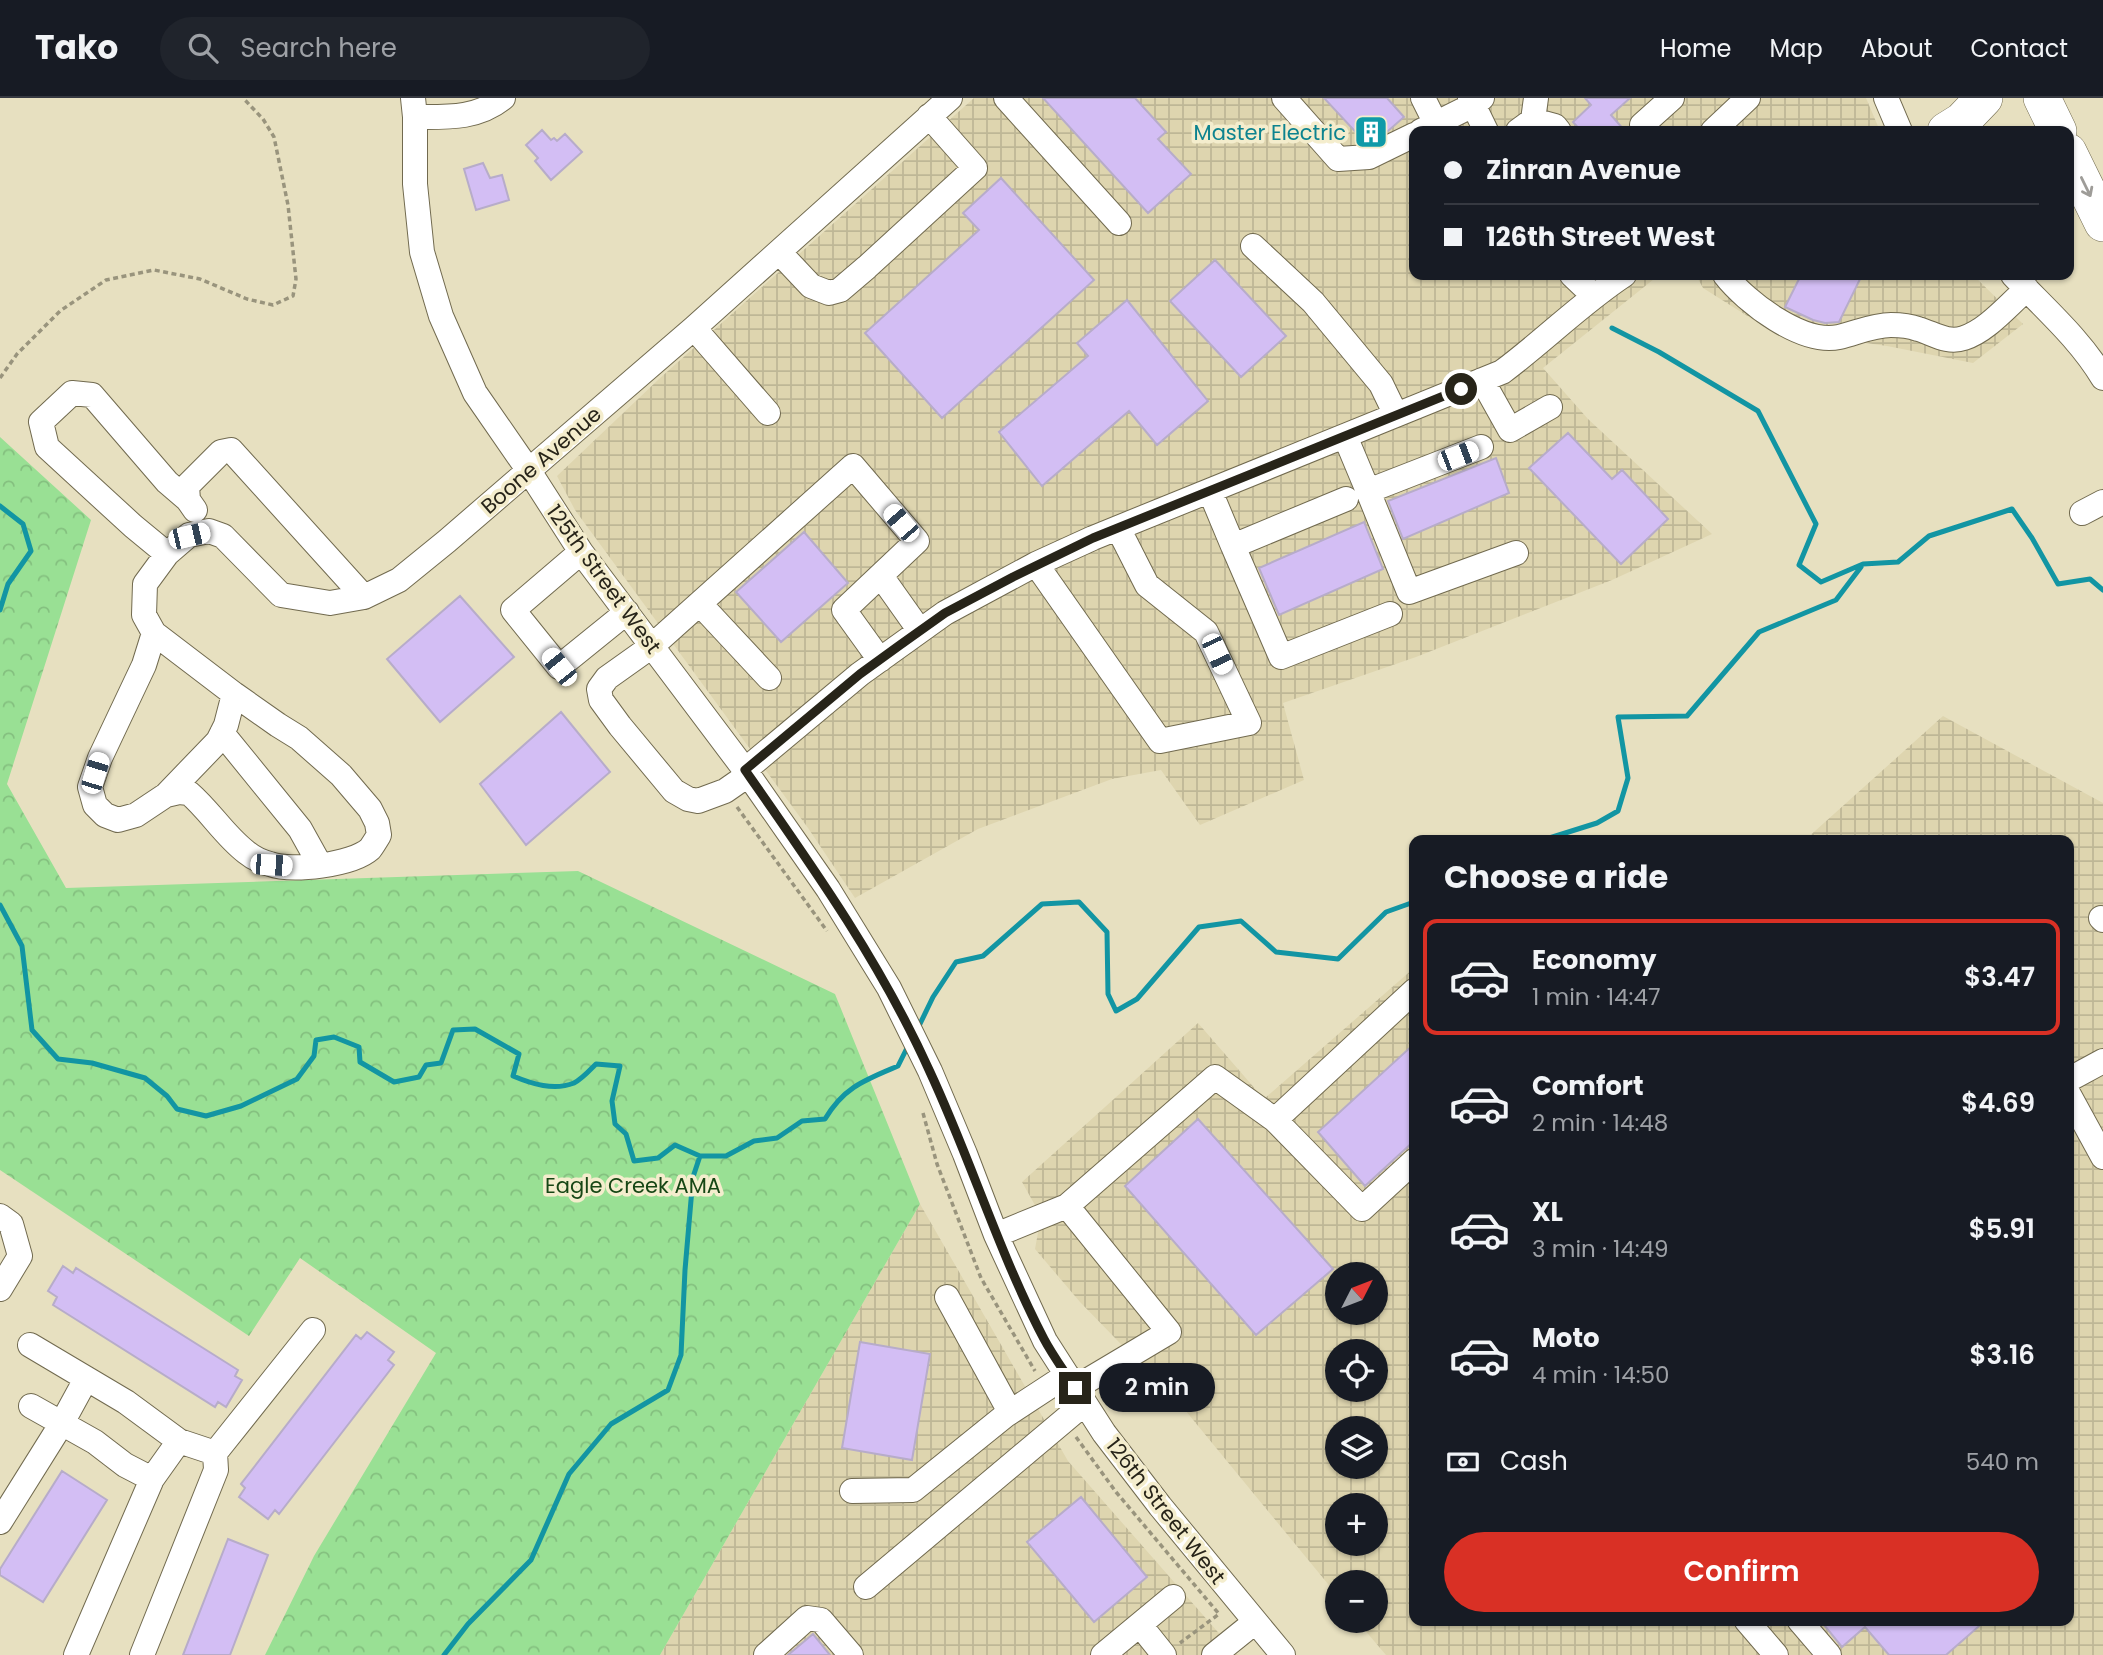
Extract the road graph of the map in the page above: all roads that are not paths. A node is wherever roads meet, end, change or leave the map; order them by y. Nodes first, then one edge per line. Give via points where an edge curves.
1 (503, 98) edge
2 (950, 98) edge
3 (1006, 98) edge
4 (1284, 98) edge
5 (1423, 98) edge
6 (1672, 98) edge
7 (1748, 98) edge
8 (1886, 98) edge
9 (1984, 98) edge
10 (2042, 98) edge
11 (1475, 100) edge
12 (414, 108) edge
13 (929, 116) junction
14 (1529, 116) edge
15 (1424, 126) edge
16 (1431, 126) edge
17 (1484, 126) edge
18 (1555, 126) edge
19 (1643, 126) edge
20 (1718, 126) edge
21 (1898, 126) edge
22 (1954, 126) edge
23 (2056, 126) edge
24 (1409, 138) edge
25 (2074, 164) edge
26 (1119, 223) dead end
27 (2103, 223) edge
28 (1253, 246) dead end
29 (779, 252) junction
30 (1577, 280) edge
31 (1616, 280) edge
32 (1730, 280) edge
33 (2020, 282) edge
34 (1593, 295) junction
35 (694, 328) junction
36 (2103, 378) edge
37 (1482, 380) junction
38 (1550, 407) dead end
39 (768, 413) dead end
40 (1396, 415) junction
41 (1345, 436) junction
42 (1481, 447) dead end
43 (529, 471) junction
44 (1210, 491) junction
45 (1357, 495) junction
46 (188, 500) junction
47 (1118, 528) junction
48 (209, 531) junction
49 (1234, 546) junction
50 (581, 552) junction
51 (1516, 553) dead end
52 (167, 554) junction
53 (1036, 565) junction
54 (881, 576) junction
55 (364, 597) junction
56 (700, 604) junction
57 (627, 612) junction
58 (1390, 614) dead end
59 (920, 631) junction
60 (154, 633) junction
61 (652, 646) junction
62 (880, 660) junction
63 (769, 678) dead end
64 (234, 694) junction
65 (222, 733) junction
66 (746, 773) junction
67 (166, 794) junction
68 (320, 865) junction
69 (1409, 996) edge
70 (2103, 1061) edge
71 (2074, 1077) edge
72 (2074, 1104) edge
73 (1275, 1120) junction
74 (2103, 1157) edge
75 (1409, 1166) edge
76 (1067, 1206) junction
77 (0, 1216) edge
78 (996, 1235) junction
79 (0, 1289) edge
80 (947, 1297) dead end
81 (313, 1330) dead end
82 (30, 1345) dead end
83 (86, 1378) junction
84 (1076, 1389) junction
85 (31, 1406) dead end
86 (1010, 1412) junction
87 (62, 1423) junction
88 (179, 1441) junction
89 (215, 1453) junction
90 (152, 1479) junction
91 (852, 1491) dead end
92 (0, 1522) edge
93 (866, 1587) dead end
94 (1173, 1597) dead end
95 (1255, 1622) junction
96 (1140, 1625) junction
97 (1751, 1626) edge
98 (1804, 1626) edge
99 (76, 1655) edge
100 (142, 1655) edge
101 (766, 1655) edge
102 (851, 1655) edge
103 (1103, 1655) edge
104 (1164, 1655) edge
105 (1214, 1655) edge
106 (1283, 1655) edge
107 (1776, 1655) edge
108 (1829, 1655) edge

1 - 12 street via 463,116
2 - 13 street, Boone Avenue
3 - 26 street
4 - 24 street via 1338,159 1369,158
5 - 15 street
6 - 19 street
7 - 20 street
8 - 21 street
9 - 22 highway
10 - 23 highway
11 - 16 street
11 - 17 street
12 - 43 street, 125th Street West via 422,251 441,316 475,393
13 - 29 street, Boone Avenue
13 - 29 street via 975,168 858,276 829,293 811,286
14 - 18 street
25 -> 27 highway
28 - 40 street via 1313,302 1381,384
29 - 35 street, Boone Avenue
30 - 34 street
31 - 34 street
32 - 33 street via 1758,308 1783,324 1814,335 1837,337 1890,325 1957,340 1980,330
33 - 36 street
34 - 37 street via 1535,347 1502,372
35 - 39 street
35 - 43 street, Boone Avenue
37 - 38 street via 1510,430
37 - 40 street
40 - 41 street
41 - 44 street
41 - 45 street
42 - 45 street
43 - 50 street, 125th Street West
43 - 55 street, Boone Avenue via 399,580
44 - 47 street
44 - 49 street
45 - 49 street
45 - 51 street via 1409,592
46 - 48 street
46 - 52 street via 92,395 72,393 41,422 47,447
46 - 55 street via 187,486 221,452 231,450
47 - 53 street
47 - 53 street via 1147,585 1206,632 1249,723 1160,741
48 - 52 street via 189,536
48 - 55 street, Boone Avenue via 223,536 281,595 330,603
49 - 58 street via 1281,657
50 - 57 street, 125th Street West
50 - 57 street via 513,610 559,667
52 - 60 street via 145,584 144,615
53 - 59 street
54 - 56 street via 917,541 853,466
54 - 59 street
54 - 62 street via 844,610
56 - 61 street
56 - 63 street
57 - 61 street, 125th Street West
59 - 62 street
60 - 64 street
60 - 67 street via 90,787 95,805 118,820 136,815
61 - 66 street, 125th Street West
61 - 66 street via 617,669 599,689 601,700 620,726 674,791 688,799 698,801 725,791
62 - 66 street
64 - 65 street
64 - 68 street via 299,738 341,775 370,809 379,835 371,848 354,859
65 - 67 street
65 - 68 street via 300,829
66 - 78 street, 126th Street West via 828,889 889,988 930,1071
67 - 68 street via 189,793 248,853 271,865
69 - 73 street
70 - 71 street
72 - 74 street
73 - 75 street via 1362,1209
73 - 76 street via 1215,1077
76 - 78 street
76 - 84 street via 1169,1332
77 - 79 street via 11,1224 20,1256
78 - 84 street, 126th Street West via 1045,1341
80 - 86 street
81 - 89 street
82 - 83 street
83 - 87 street
83 - 88 street
84 - 86 street
84 - 93 street
84 - 95 street, 126th Street West via 1160,1506
85 - 87 street
86 - 91 street via 913,1490
87 - 90 street
87 - 92 street
88 - 89 street
88 - 90 street
89 - 100 street via 216,1470
90 - 99 street
94 - 96 street
95 - 105 street
95 - 106 street, 126th Street West
96 - 103 street
96 - 104 street
97 - 107 street
98 - 108 street
101 - 102 street via 807,1618 821,1620

